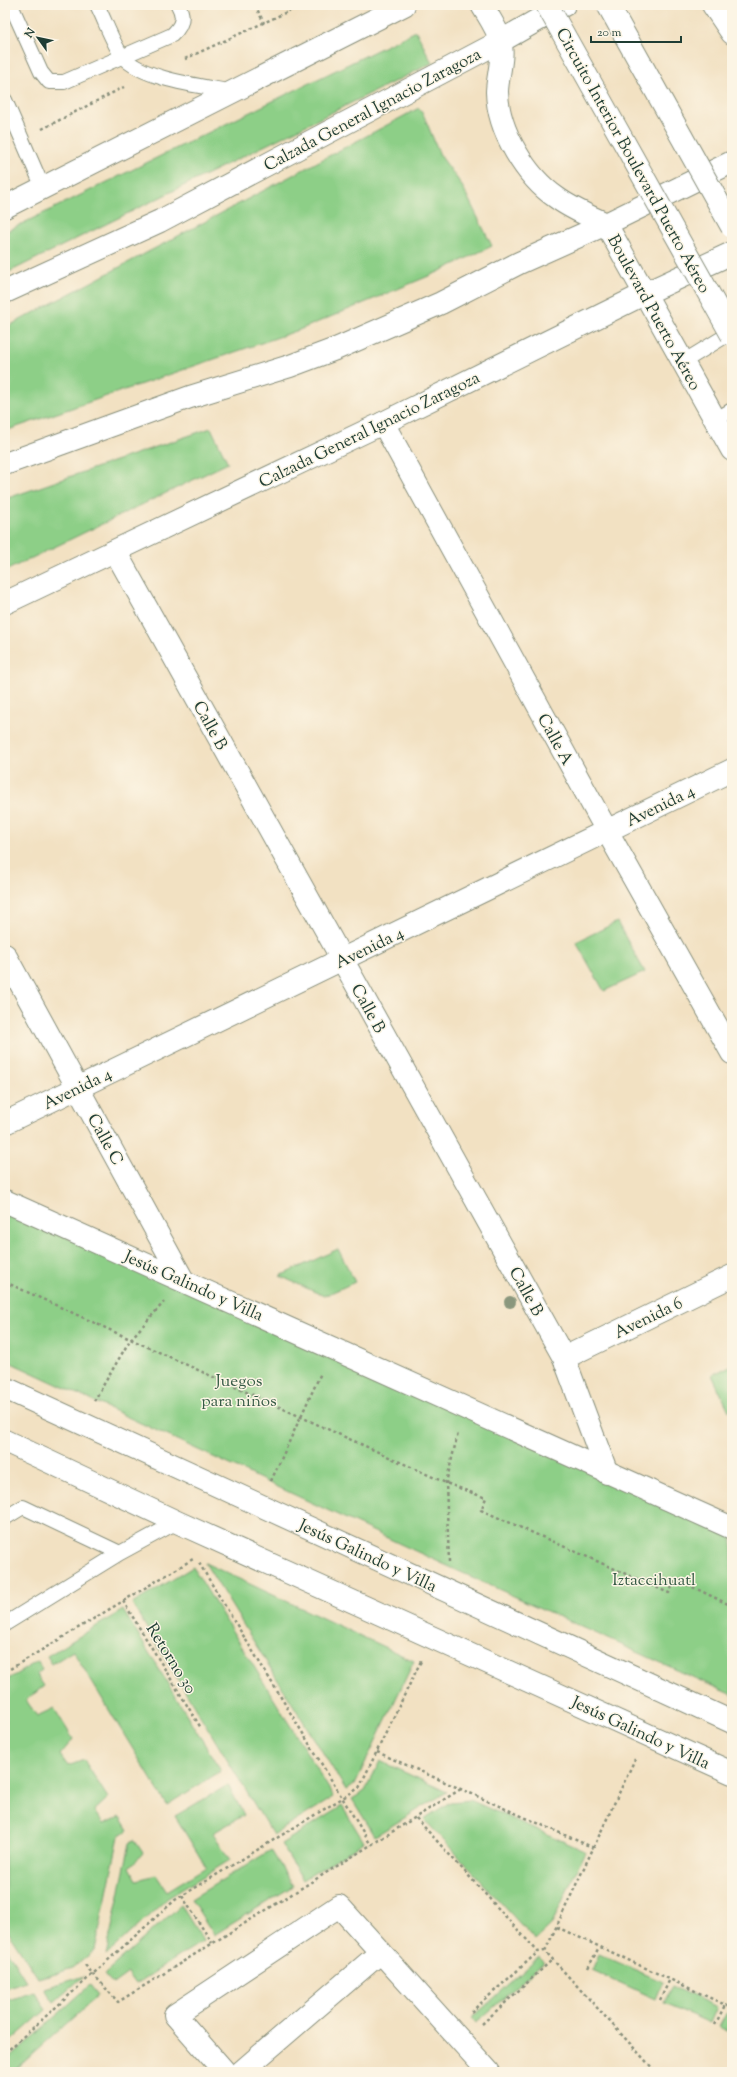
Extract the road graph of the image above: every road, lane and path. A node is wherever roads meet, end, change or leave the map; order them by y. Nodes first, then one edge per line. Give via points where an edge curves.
1 (11, 5) edge
2 (97, 5) edge
3 (178, 5) edge
4 (255, 5) edge
5 (404, 5) edge
6 (482, 5) edge
7 (547, 5) edge
8 (564, 5) edge
9 (608, 5) edge
10 (713, 5) edge
11 (264, 23) dead end
12 (732, 33) edge
13 (501, 41) junction
14 (122, 56) junction
15 (233, 92) junction
16 (5, 100) edge
17 (732, 162) edge
18 (43, 188) junction
19 (5, 208) edge
20 (606, 224) junction
21 (732, 227) edge
22 (732, 252) edge
23 (5, 292) edge
24 (644, 294) junction
25 (732, 334) edge
26 (683, 362) junction
27 (724, 415) edge
28 (383, 423) junction
29 (732, 450) edge
30 (8, 464) edge
31 (115, 551) junction
32 (5, 603) edge
33 (732, 770) edge
34 (607, 831) junction
35 (5, 955) edge
36 (342, 960) junction
37 (732, 1053) edge
38 (78, 1088) junction
39 (5, 1123) edge
40 (5, 1201) edge
41 (732, 1276) edge
42 (183, 1280) junction
43 (5, 1282) edge
44 (130, 1340) junction
45 (332, 1347) junction
46 (564, 1358) junction
47 (5, 1388) edge
48 (464, 1406) junction
49 (301, 1417) junction
50 (81, 1423) junction
51 (5, 1441) edge
52 (607, 1473) junction
53 (446, 1482) junction
54 (260, 1505) junction
55 (5, 1518) edge
56 (177, 1522) junction
57 (732, 1528) edge
58 (223, 1542) junction
59 (120, 1553) junction
60 (199, 1563) dead end
61 (123, 1601) junction
62 (732, 1606) edge
63 (5, 1624) edge
64 (5, 1672) edge
65 (732, 1722) edge
66 (201, 1728) dead end
67 (647, 1734) junction
68 (377, 1752) dead end
69 (732, 1774) edge
70 (359, 1788) dead end
71 (461, 1789) junction
72 (342, 1798) junction
73 (416, 1818) junction
74 (372, 1845) junction
75 (594, 1848) junction
76 (182, 1896) junction
77 (557, 1927) junction
78 (212, 1943) junction
79 (599, 1947) junction
80 (545, 1951) junction
81 (381, 1952) junction
82 (538, 1952) junction
83 (553, 1960) junction
84 (85, 1964) dead end
85 (588, 1968) dead end
86 (93, 1974) junction
87 (670, 1979) junction
88 (660, 2000) dead end
89 (725, 2005) junction
90 (732, 2008) edge
91 (715, 2025) dead end
92 (457, 2036) junction
93 (5, 2053) edge
94 (225, 2072) edge
95 (241, 2072) edge
96 (489, 2072) edge
97 (656, 2072) edge

1 - 14 lane via 41,72 49,82 64,82
2 - 14 lane
3 - 14 lane via 183,19 180,28 172,35
4 - 11 path
5 - 15 main road
6 - 13 main road
7 - 25 main road, Circuito Interior Boulevard Puerto Aéreo, bridge
8 - 13 main road, Calzada General Ignacio Zaragoza
9 - 21 main road, bridge
10 - 12 main road
13 - 20 main road, Boulevard Puerto Aéreo via 497,93 501,121 514,149 530,172 555,197 577,211
13 - 23 main road, Calzada General Ignacio Zaragoza via 160,221
14 - 15 lane via 130,64 149,74
15 - 18 main road
16 - 18 lane
17 - 20 main road
18 - 19 main road
20 - 24 main road, Boulevard Puerto Aéreo
20 - 30 main road via 519,263 441,303 338,348 290,366 190,397
22 - 24 main road, Calzada General Ignacio Zaragoza
24 - 26 main road, Boulevard Puerto Aéreo
24 - 28 main road, Calzada General Ignacio Zaragoza
25 - 26 lane
26 - 27 main road, Boulevard Puerto Aéreo
27 - 29 main road, Boulevard Puerto Aéreo
28 - 31 main road, Calzada General Ignacio Zaragoza
28 - 34 main road, Calle A
31 - 32 main road, Calzada General Ignacio Zaragoza
31 - 36 main road, Calle B
33 - 34 main road, Avenida 4
34 - 36 main road, Avenida 4
34 - 37 main road, Calle A
35 - 38 main road, Calle C
36 - 38 main road, Avenida 4
36 - 46 main road, Calle B
38 - 39 main road, Avenida 4
38 - 42 main road, Calle C
40 - 42 main road, Jesús Galindo y Villa
41 - 46 main road, Avenida 6
42 - 44 path
42 - 45 main road, Jesús Galindo y Villa
43 - 44 path
44 - 49 path
44 - 50 path
45 - 48 main road, Jesús Galindo y Villa
45 - 49 path
46 - 52 main road, Calle B
47 - 50 main road, Jesús Galindo y Villa
48 - 52 main road, Jesús Galindo y Villa
48 - 53 path
49 - 53 path
49 - 54 path
50 - 54 main road, Jesús Galindo y Villa
51 - 56 main road, Jesús Galindo y Villa
52 - 57 main road, Jesús Galindo y Villa
53 - 62 path via 486,1498 481,1510 669,1593 676,1579
54 - 65 main road, Jesús Galindo y Villa
55 - 59 lane via 23,1507
56 - 58 main road, Jesús Galindo y Villa
56 - 59 lane
58 - 61 path
58 - 67 main road, Jesús Galindo y Villa
59 - 63 lane
60 - 72 path
61 - 64 path
61 - 66 path, Retorno 30
67 - 69 main road, Jesús Galindo y Villa
67 - 75 path
68 - 71 path
70 - 72 path
71 - 73 path
71 - 75 path
72 - 74 path
72 - 76 path
73 - 74 path
73 - 82 path
74 - 78 path
75 - 77 path
76 - 78 path
76 - 86 path
77 - 79 path
77 - 80 path
78 - 86 path via 118,2002
79 - 85 path
79 - 87 path
80 - 82 path
80 - 83 path
81 - 92 main road
81 - 94 main road via 339,1906 175,2014
81 - 95 main road
82 - 92 path
83 - 92 path
83 - 97 path
84 - 86 path
86 - 93 path
87 - 88 path
87 - 89 path
89 - 90 path
89 - 91 path
92 - 96 main road

